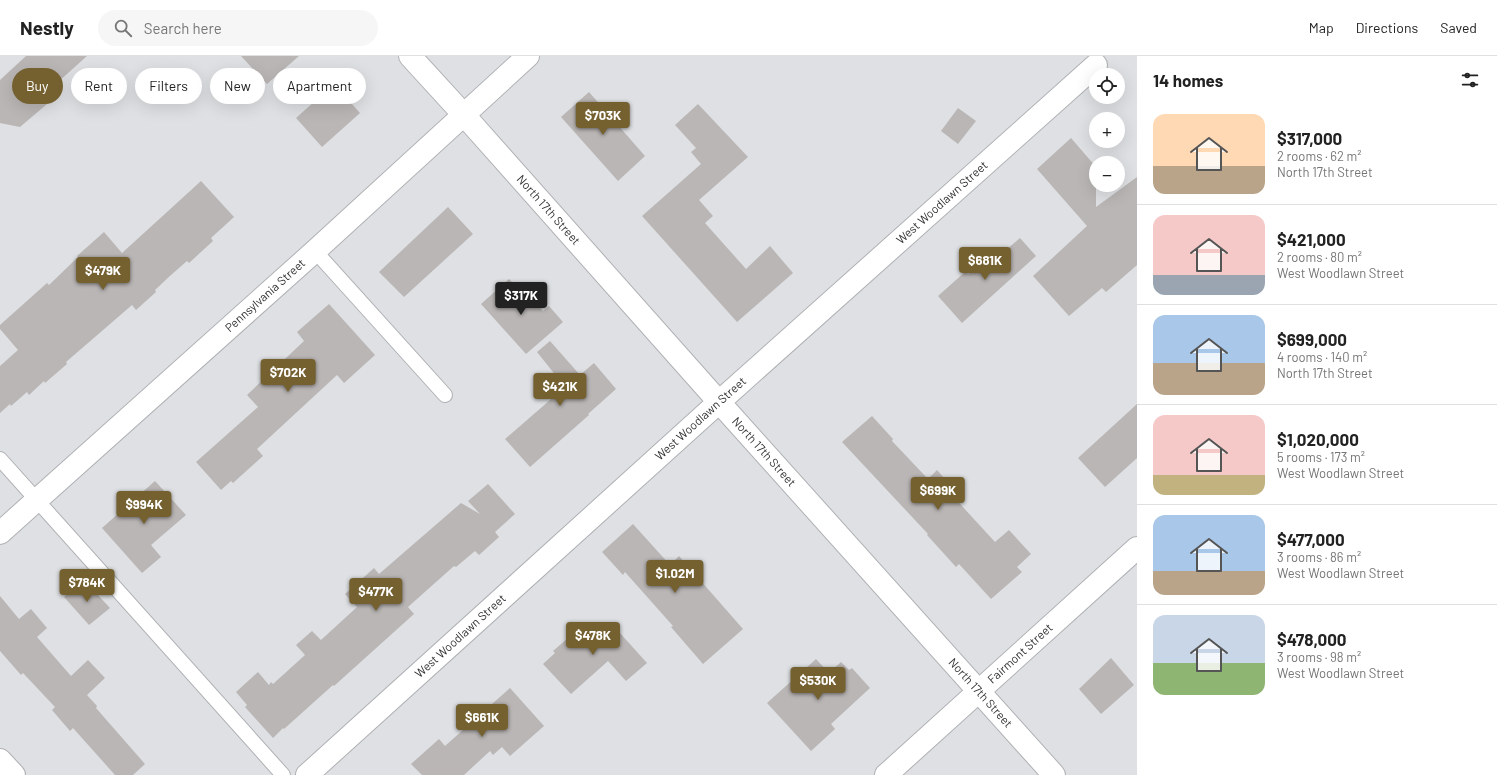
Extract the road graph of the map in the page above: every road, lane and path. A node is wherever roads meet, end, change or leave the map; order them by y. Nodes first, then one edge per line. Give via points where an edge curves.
1 (410, 56) edge
2 (528, 56) edge
3 (1096, 65) dead end
4 (464, 115) junction
5 (315, 251) junction
6 (446, 395) dead end
7 (719, 402) junction
8 (0, 459) edge
9 (38, 500) junction
10 (0, 533) edge
11 (1137, 548) edge
12 (979, 692) junction
13 (0, 760) edge
14 (14, 775) edge
15 (283, 775) edge
16 (307, 775) edge
17 (886, 775) edge
18 (1054, 775) edge

1 - 4 street, North 17th Street
2 - 4 street, Pennsylvania Street
3 - 7 street, West Woodlawn Street
4 - 5 street, Pennsylvania Street
4 - 7 street, North 17th Street
5 - 6 lane
5 - 9 street, Pennsylvania Street
7 - 12 street, North 17th Street
7 - 16 street, West Woodlawn Street
8 - 9 lane
9 - 10 street, Pennsylvania Street
9 - 15 lane
11 - 12 street, Fairmont Street
12 - 17 street, Fairmont Street
12 - 18 street, North 17th Street
13 - 14 street

